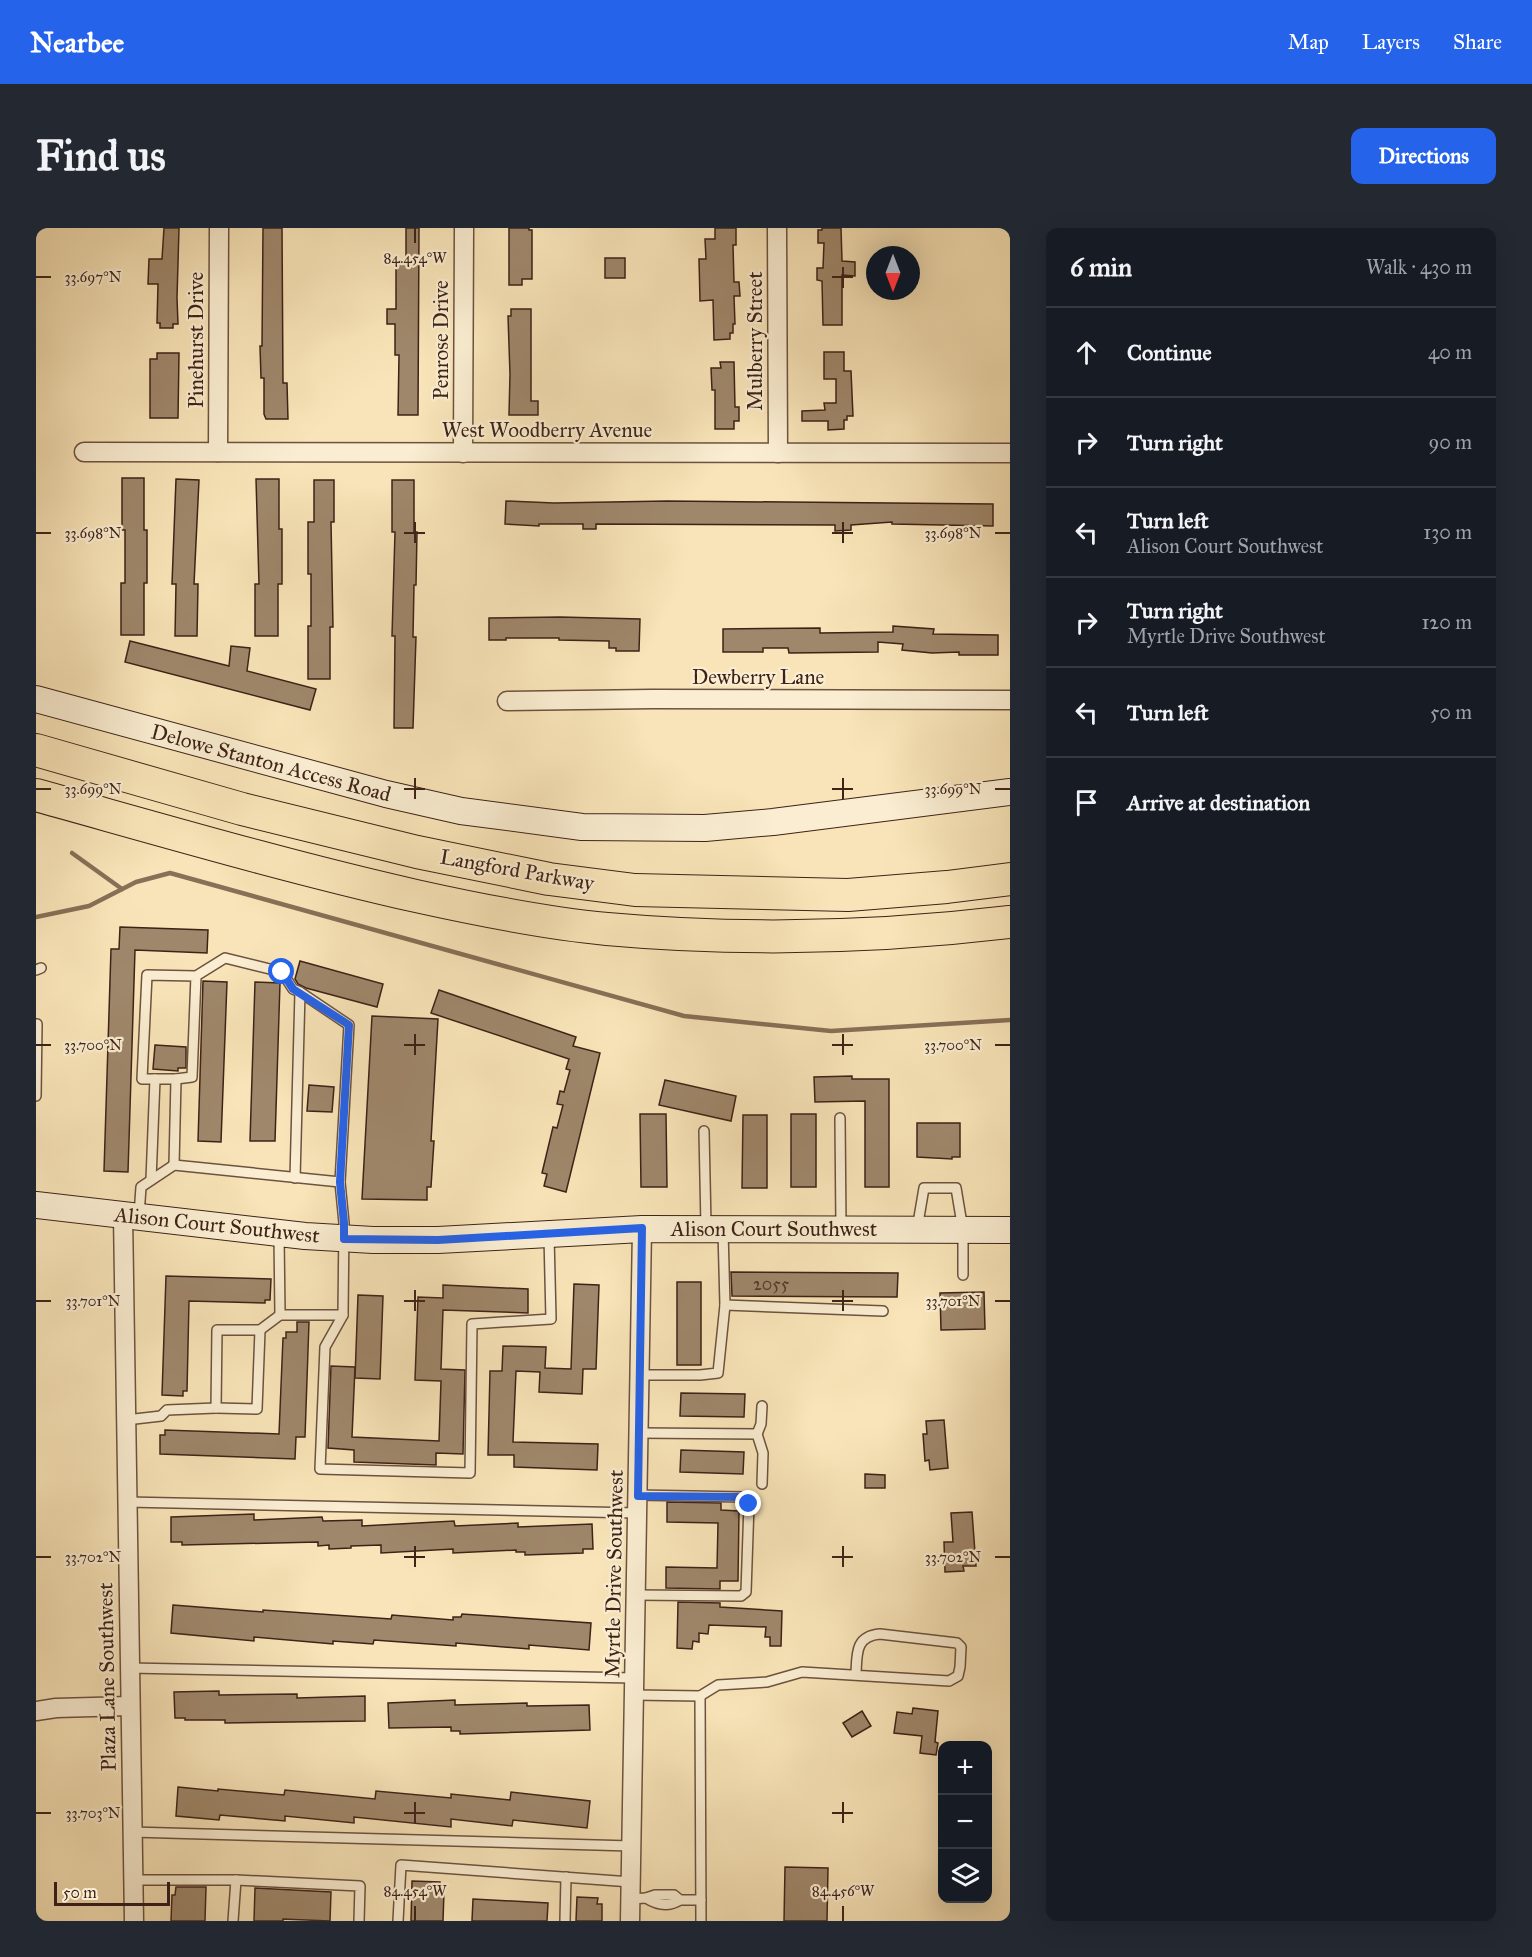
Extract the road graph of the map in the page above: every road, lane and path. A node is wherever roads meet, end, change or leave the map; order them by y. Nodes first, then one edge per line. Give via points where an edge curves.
1 (219, 228) edge
2 (464, 228) edge
3 (777, 228) edge
4 (84, 452) dead end
5 (218, 452) junction
6 (463, 453) junction
7 (778, 453) junction
8 (1010, 453) edge
9 (36, 699) edge
10 (1010, 700) edge
11 (507, 701) dead end
12 (36, 750) edge
13 (1010, 792) edge
14 (36, 795) edge
15 (1010, 879) edge
16 (1010, 922) edge
17 (196, 976) junction
18 (300, 992) junction
19 (37, 1024) edge
20 (155, 1079) junction
21 (176, 1079) junction
22 (36, 1096) edge
23 (840, 1118) dead end
24 (704, 1131) dead end
25 (174, 1165) junction
26 (295, 1178) junction
27 (151, 1180) junction
28 (340, 1182) junction
29 (36, 1205) edge
30 (131, 1216) junction
31 (642, 1228) junction
32 (715, 1229) junction
33 (841, 1229) junction
34 (917, 1230) junction
35 (963, 1230) junction
36 (1010, 1230) edge
37 (279, 1233) junction
38 (549, 1234) junction
39 (344, 1239) junction
40 (963, 1275) dead end
41 (725, 1305) junction
42 (883, 1311) dead end
43 (280, 1315) junction
44 (343, 1315) junction
45 (260, 1330) junction
46 (640, 1375) junction
47 (762, 1406) dead end
48 (216, 1408) junction
49 (126, 1420) junction
50 (639, 1433) junction
51 (757, 1434) junction
52 (762, 1484) dead end
53 (127, 1502) junction
54 (637, 1504) junction
55 (636, 1595) junction
56 (129, 1668) junction
57 (856, 1674) junction
58 (634, 1686) junction
59 (700, 1696) junction
60 (130, 1706) junction
61 (36, 1711) edge
62 (132, 1832) junction
63 (631, 1846) junction
64 (566, 1877) junction
65 (133, 1880) junction
66 (236, 1880) junction
67 (635, 1893) junction
68 (701, 1900) junction
69 (134, 1921) edge
70 (233, 1921) edge
71 (359, 1921) edge
72 (398, 1921) edge
73 (565, 1921) edge
74 (630, 1921) edge
75 (701, 1921) edge

1 - 5 street, Pinehurst Drive
2 - 6 street, Penrose Drive
3 - 7 street, Mulberry Street
4 - 5 street, West Woodberry Avenue
5 - 6 street, West Woodberry Avenue
6 - 7 street, West Woodberry Avenue
7 - 8 street, West Woodberry Avenue
9 - 13 street, Delowe Stanton Access Road via 461,811 582,826 705,828
10 - 11 street, Dewberry Lane
12 - 15 highway, Langford Parkway via 242,809 417,852 549,879 635,890 848,895
14 - 16 highway, Langford Parkway via 352,882 486,911 606,929 821,937
17 - 18 lane via 225,958 282,972 293,989
17 - 20 lane via 147,975 142,1079
17 - 21 lane via 192,1077
18 - 26 lane
18 - 28 lane via 349,1025
19 - 22 lane
20 - 21 lane
20 - 27 lane
21 - 25 lane
23 - 33 lane
24 - 32 lane
25 - 26 lane
25 - 27 lane
26 - 28 lane
27 - 30 lane via 141,1187
28 - 39 lane
29 - 30 street, Alison Court Southwest
30 - 37 street, Alison Court Southwest
30 - 49 street, Plaza Lane Southwest
31 - 32 street, Alison Court Southwest
31 - 38 street, Alison Court Southwest
31 - 46 street, Myrtle Drive Southwest
32 - 33 street, Alison Court Southwest
32 - 41 lane
33 - 34 street, Alison Court Southwest
34 - 35 street, Alison Court Southwest
34 - 35 lane via 924,1188 956,1188
35 - 36 street, Alison Court Southwest
35 - 40 lane
37 - 39 street, Alison Court Southwest
37 - 43 lane
38 - 39 street, Alison Court Southwest via 438,1240
38 - 44 lane via 551,1319 472,1324 470,1473 320,1469 325,1347
39 - 44 lane
41 - 42 lane
41 - 46 lane via 718,1373
43 - 44 lane
43 - 45 lane
45 - 48 lane via 217,1330
45 - 48 lane via 257,1410
46 - 50 street, Myrtle Drive Southwest
47 - 51 lane
48 - 49 lane via 167,1410 161,1416
49 - 53 street, Plaza Lane Southwest
50 - 51 lane
50 - 54 street, Myrtle Drive Southwest
51 - 52 lane via 763,1453
53 - 54 lane
53 - 56 street, Plaza Lane Southwest
54 - 55 street, Myrtle Drive Southwest
54 - 55 lane via 744,1497 749,1504 750,1537 746,1592 741,1596
55 - 58 street, Myrtle Drive Southwest
56 - 58 lane
56 - 60 street, Plaza Lane Southwest
57 - 57 lane via 949,1680 958,1676 961,1647 957,1643 869,1635 857,1652
57 - 59 lane via 802,1672 767,1682 718,1685
58 - 59 lane
58 - 63 street, Myrtle Drive Southwest
59 - 68 lane
60 - 61 street
60 - 62 street, Plaza Lane Southwest
62 - 63 lane
62 - 65 street, Plaza Lane Southwest
63 - 67 street, Myrtle Drive Southwest
64 - 67 lane
64 - 72 lane via 401,1865
64 - 73 lane
65 - 66 lane
65 - 69 street, Plaza Lane Southwest
66 - 70 lane
66 - 71 lane via 360,1886
67 - 68 lane via 655,1904
67 - 74 street, Myrtle Drive Southwest
68 - 75 lane

